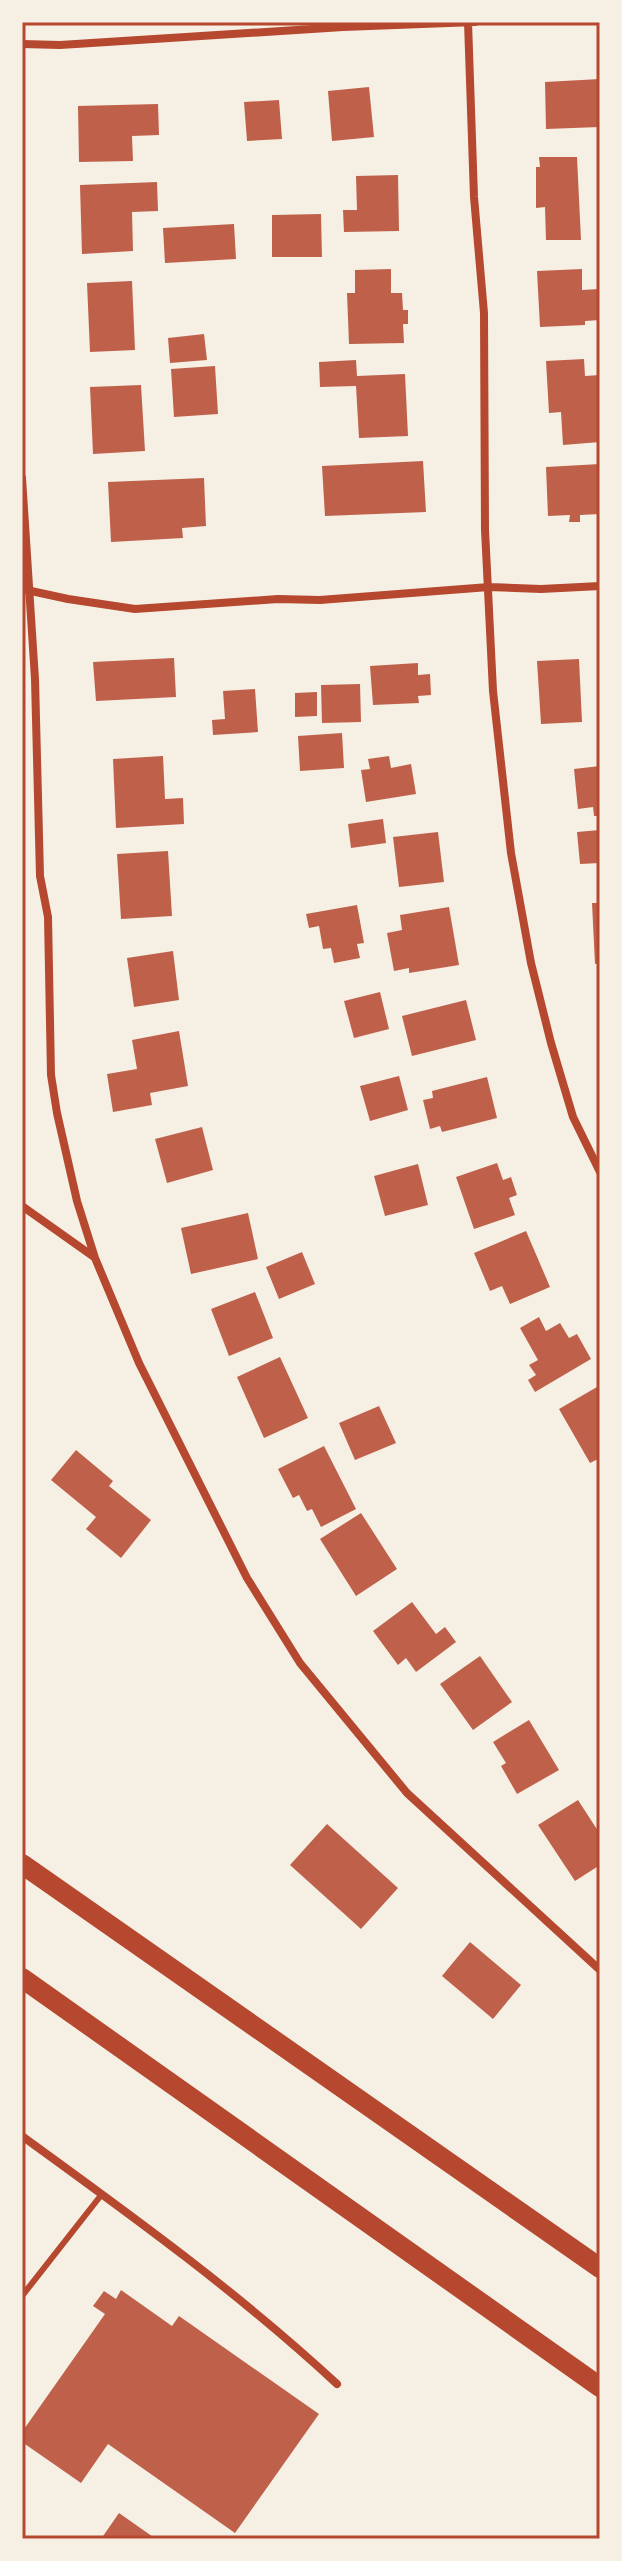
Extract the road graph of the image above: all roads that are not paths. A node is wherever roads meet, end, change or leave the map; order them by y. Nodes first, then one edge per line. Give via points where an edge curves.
1 (468, 22) edge
2 (475, 22) edge
3 (22, 44) edge
4 (22, 478) edge
5 (600, 586) edge
6 (489, 587) junction
7 (26, 590) edge
8 (600, 1172) edge
9 (22, 1206) edge
10 (95, 1258) junction
11 (22, 1864) edge
12 (600, 1970) edge
13 (22, 1978) edge
14 (22, 2136) edge
15 (102, 2194) junction
16 (600, 2268) edge
17 (22, 2296) edge
18 (337, 2384) dead end
19 (600, 2387) edge

1 - 2 street
1 - 3 street
1 - 6 street via 484,313
4 - 7 street
5 - 6 street
6 - 7 street via 135,609
6 - 8 street via 493,691 511,853 531,963 573,1117
7 - 10 street via 35,679 40,876 48,917 51,1075 77,1201
9 - 10 street
10 - 12 street via 139,1363 227,1538 300,1663 407,1793
11 - 16 main road
13 - 19 main road
14 - 15 street
15 - 17 lane
15 - 18 street via 197,2264

